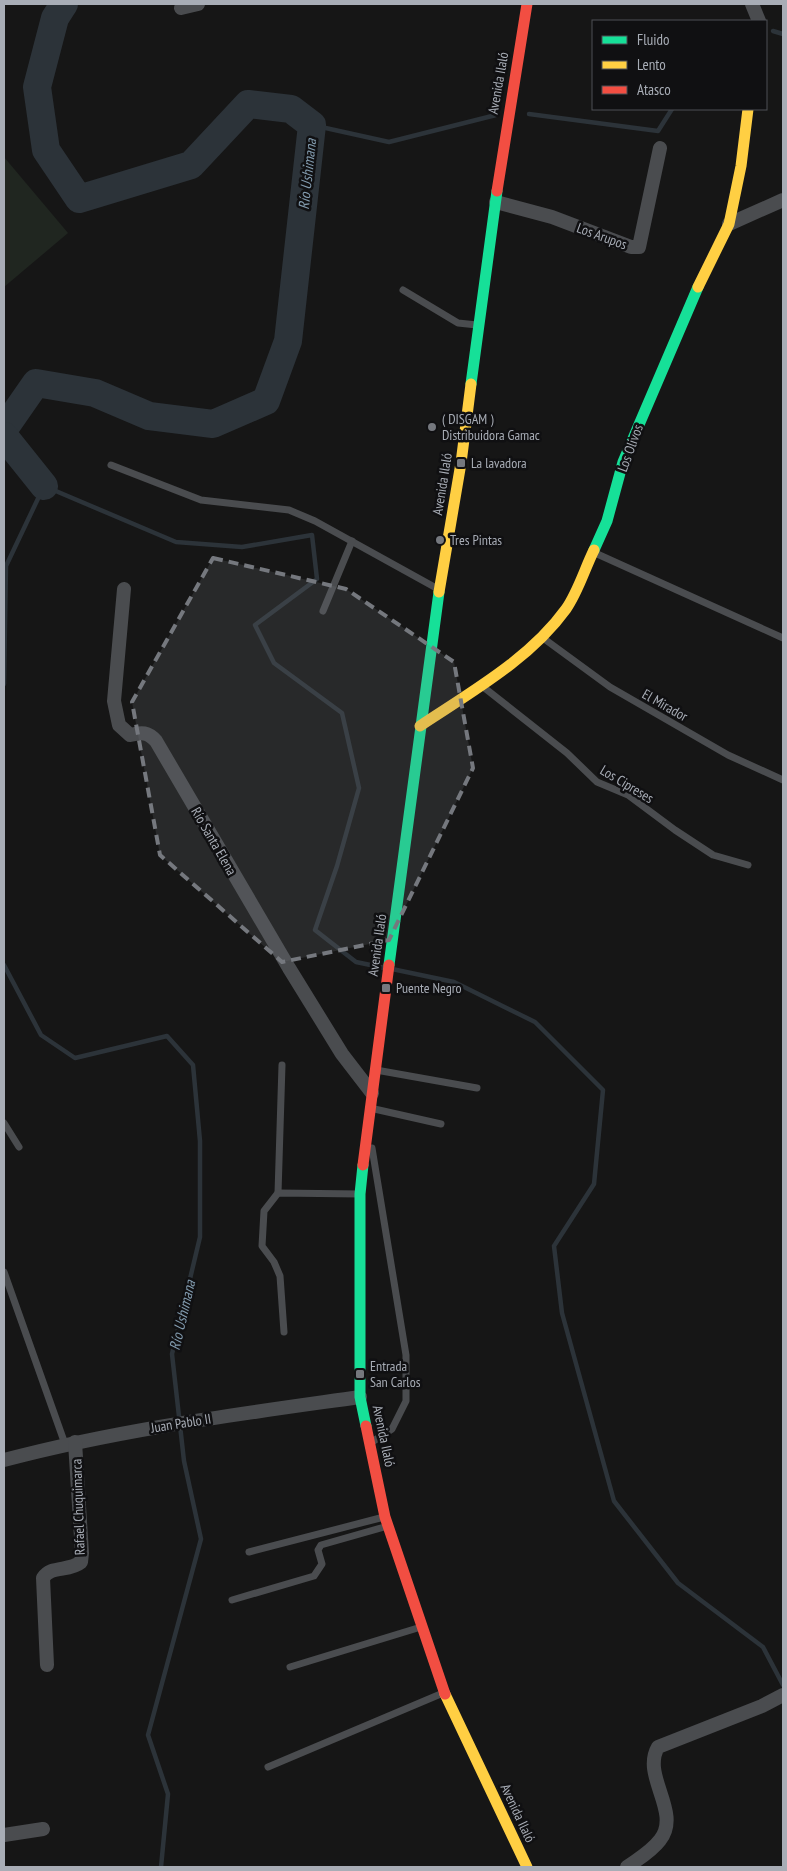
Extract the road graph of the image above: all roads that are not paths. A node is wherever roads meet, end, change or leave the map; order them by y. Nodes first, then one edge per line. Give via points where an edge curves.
1 (198, 4) edge
2 (527, 4) edge
3 (752, 4) edge
4 (181, 8) dead end
5 (759, 20) edge
6 (748, 110) edge
7 (660, 148) dead end
8 (783, 200) edge
9 (496, 202) junction
10 (729, 224) junction
11 (403, 290) dead end
12 (480, 325) junction
13 (111, 465) dead end
14 (352, 541) junction
15 (593, 552) junction
16 (124, 589) dead end
17 (439, 589) junction
18 (323, 611) dead end
19 (542, 638) junction
20 (783, 638) edge
21 (482, 686) junction
22 (420, 726) junction
23 (783, 780) edge
24 (748, 865) dead end
25 (282, 1065) dead end
26 (375, 1070) junction
27 (477, 1088) dead end
28 (372, 1092) junction
29 (370, 1108) junction
30 (4, 1123) edge
31 (368, 1123) junction
32 (441, 1124) dead end
33 (19, 1147) dead end
34 (278, 1193) junction
35 (360, 1194) junction
36 (4, 1272) edge
37 (284, 1332) dead end
38 (360, 1397) junction
39 (371, 1442) junction
40 (70, 1443) junction
41 (4, 1460) edge
42 (386, 1521) junction
43 (249, 1552) dead end
44 (232, 1600) dead end
45 (422, 1627) junction
46 (47, 1665) dead end
47 (290, 1667) dead end
48 (444, 1692) junction
49 (783, 1695) edge
50 (268, 1767) dead end
51 (43, 1829) dead end
52 (4, 1835) edge
53 (527, 1867) edge
54 (627, 1867) edge

1 - 4 street
2 - 9 main road, Avenida Ilaló
3 - 5 street
6 - 10 main road, Los Olivos
7 - 9 street, Los Arupos via 639,247 631,247 552,217
8 - 10 street
9 - 12 main road, Avenida Ilaló
10 - 15 main road, Los Olivos via 713,253 641,417 623,462 607,522
11 - 12 lane via 458,324
12 - 17 main road, Avenida Ilaló
13 - 14 lane via 201,500 289,510
14 - 17 lane
14 - 18 lane
15 - 19 main road, Los Olivos via 567,607
15 - 20 lane
16 - 28 street, Río Santa Elena via 114,701 119,724 130,735 150,734 156,741 289,968 342,1054
17 - 22 main road, Avenida Ilaló
19 - 21 main road, Los Olivos
19 - 23 lane, El Mirador via 610,687 728,755
21 - 22 main road, Los Olivos
21 - 24 lane, Los Cipreses via 597,782 628,795 713,855
22 - 26 main road, Avenida Ilaló
25 - 34 lane
26 - 27 lane
26 - 28 main road, Avenida Ilaló
28 - 29 main road, Avenida Ilaló
29 - 31 main road, Avenida Ilaló
29 - 32 lane
30 - 33 lane
31 - 35 main road, Avenida Ilaló
31 - 39 lane via 406,1355 406,1401 392,1429 381,1439
34 - 35 lane
34 - 37 lane via 264,1211 262,1246 280,1276
35 - 38 main road, Avenida Ilaló
36 - 40 lane
38 - 39 main road, Avenida Ilaló
38 - 40 street, Juan Pablo II via 192,1420
39 - 42 main road, Avenida Ilaló
40 - 41 street, Juan Pablo II
40 - 46 street, Rafael Chuquimarca via 82,1553 81,1562 76,1566 50,1570 43,1578
42 - 43 lane
42 - 44 lane via 321,1545 318,1550 322,1564 314,1576
42 - 45 main road, Avenida Ilaló
45 - 47 lane
45 - 48 main road, Avenida Ilaló
48 - 50 lane
48 - 53 main road, Avenida Ilaló
49 - 54 street via 658,1747 654,1754 654,1767 667,1818 666,1830 650,1850
51 - 52 street

